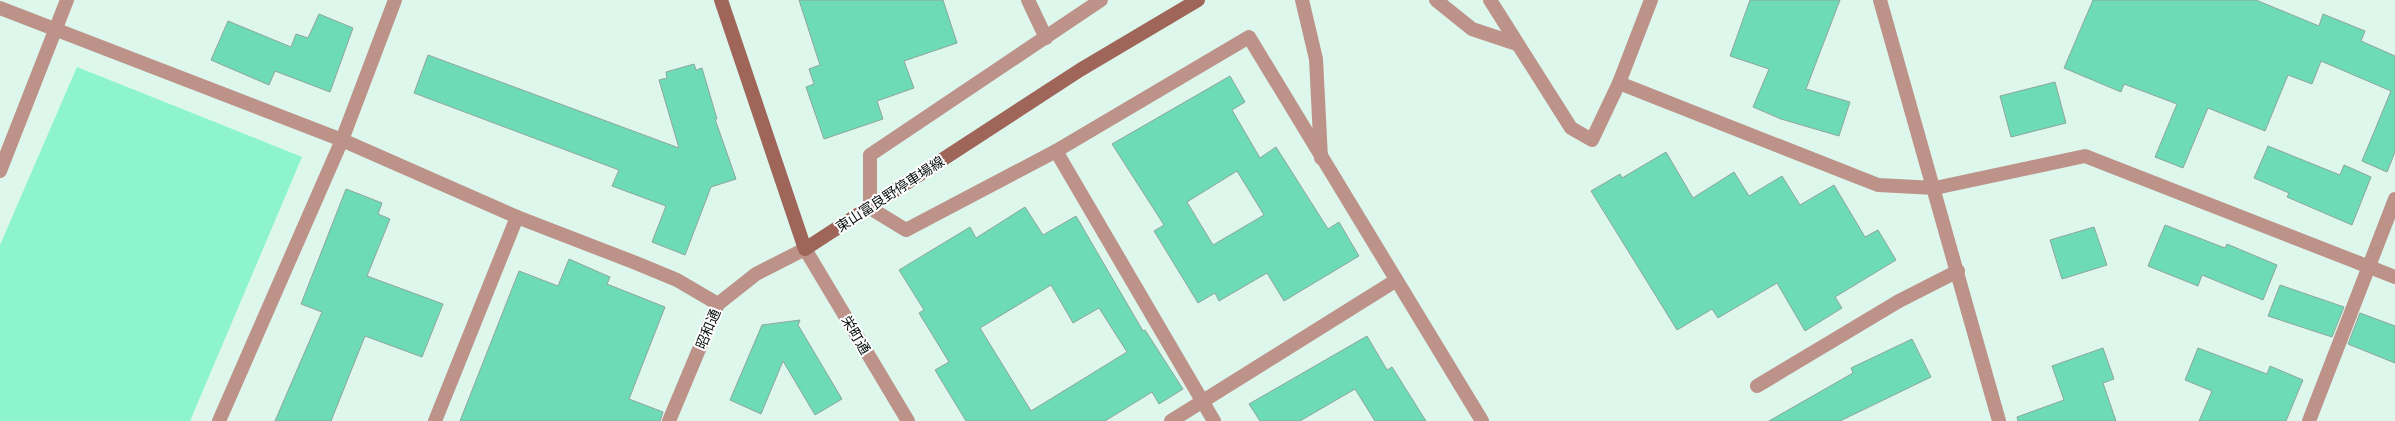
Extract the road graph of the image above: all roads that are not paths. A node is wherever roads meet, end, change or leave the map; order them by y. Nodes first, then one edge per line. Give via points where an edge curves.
1 (67, 0) edge
2 (395, 0) edge
3 (721, 0) edge
4 (1028, 0) edge
5 (1101, 0) edge
6 (1198, 0) edge
7 (1302, 0) edge
8 (1436, 0) edge
9 (1490, 0) edge
10 (1651, 0) edge
11 (1880, 0) edge
12 (0, 8) edge
13 (55, 31) junction
14 (1046, 38) junction
15 (1517, 44) junction
16 (1618, 83) junction
17 (342, 140) junction
18 (1056, 151) junction
19 (1321, 158) junction
20 (0, 171) edge
21 (1934, 188) junction
22 (2395, 199) edge
23 (870, 208) junction
24 (517, 217) junction
25 (805, 249) junction
26 (2368, 266) junction
27 (1958, 271) junction
28 (2395, 277) edge
29 (1395, 281) junction
30 (718, 304) junction
31 (1756, 386) dead end
32 (1203, 402) junction
33 (219, 421) edge
34 (435, 421) edge
35 (669, 421) edge
36 (908, 421) edge
37 (1171, 421) edge
38 (1214, 421) edge
39 (1482, 421) edge
40 (1999, 421) edge
41 (2309, 421) edge

1 - 13 street
2 - 17 street
3 - 25 main road
4 - 14 street
5 - 14 street
6 - 23 main road, 東山富良野停車場線 via 1080,70
7 - 19 street via 1316,59
8 - 15 street via 1472,29
9 - 15 street
10 - 16 street
11 - 21 street
12 - 13 street
13 - 17 street
13 - 20 street
14 - 23 street via 870,155
15 - 16 street via 1571,128 1592,140
16 - 21 street via 1878,185
17 - 24 street
17 - 33 street
18 - 19 street via 1249,37
18 - 23 street via 906,230
18 - 32 street
19 - 29 street
21 - 26 street via 2085,156
21 - 27 street
22 - 26 street
23 - 25 main road, 東山富良野停車場線
24 - 30 street via 636,262 677,280
24 - 34 street
25 - 30 street, 昭和通 via 756,274
25 - 36 street, 栄町通
26 - 28 street
26 - 41 street
27 - 31 street via 1900,301
27 - 40 street
29 - 32 street
29 - 39 street
30 - 35 street, 昭和通
32 - 37 street
32 - 38 street

